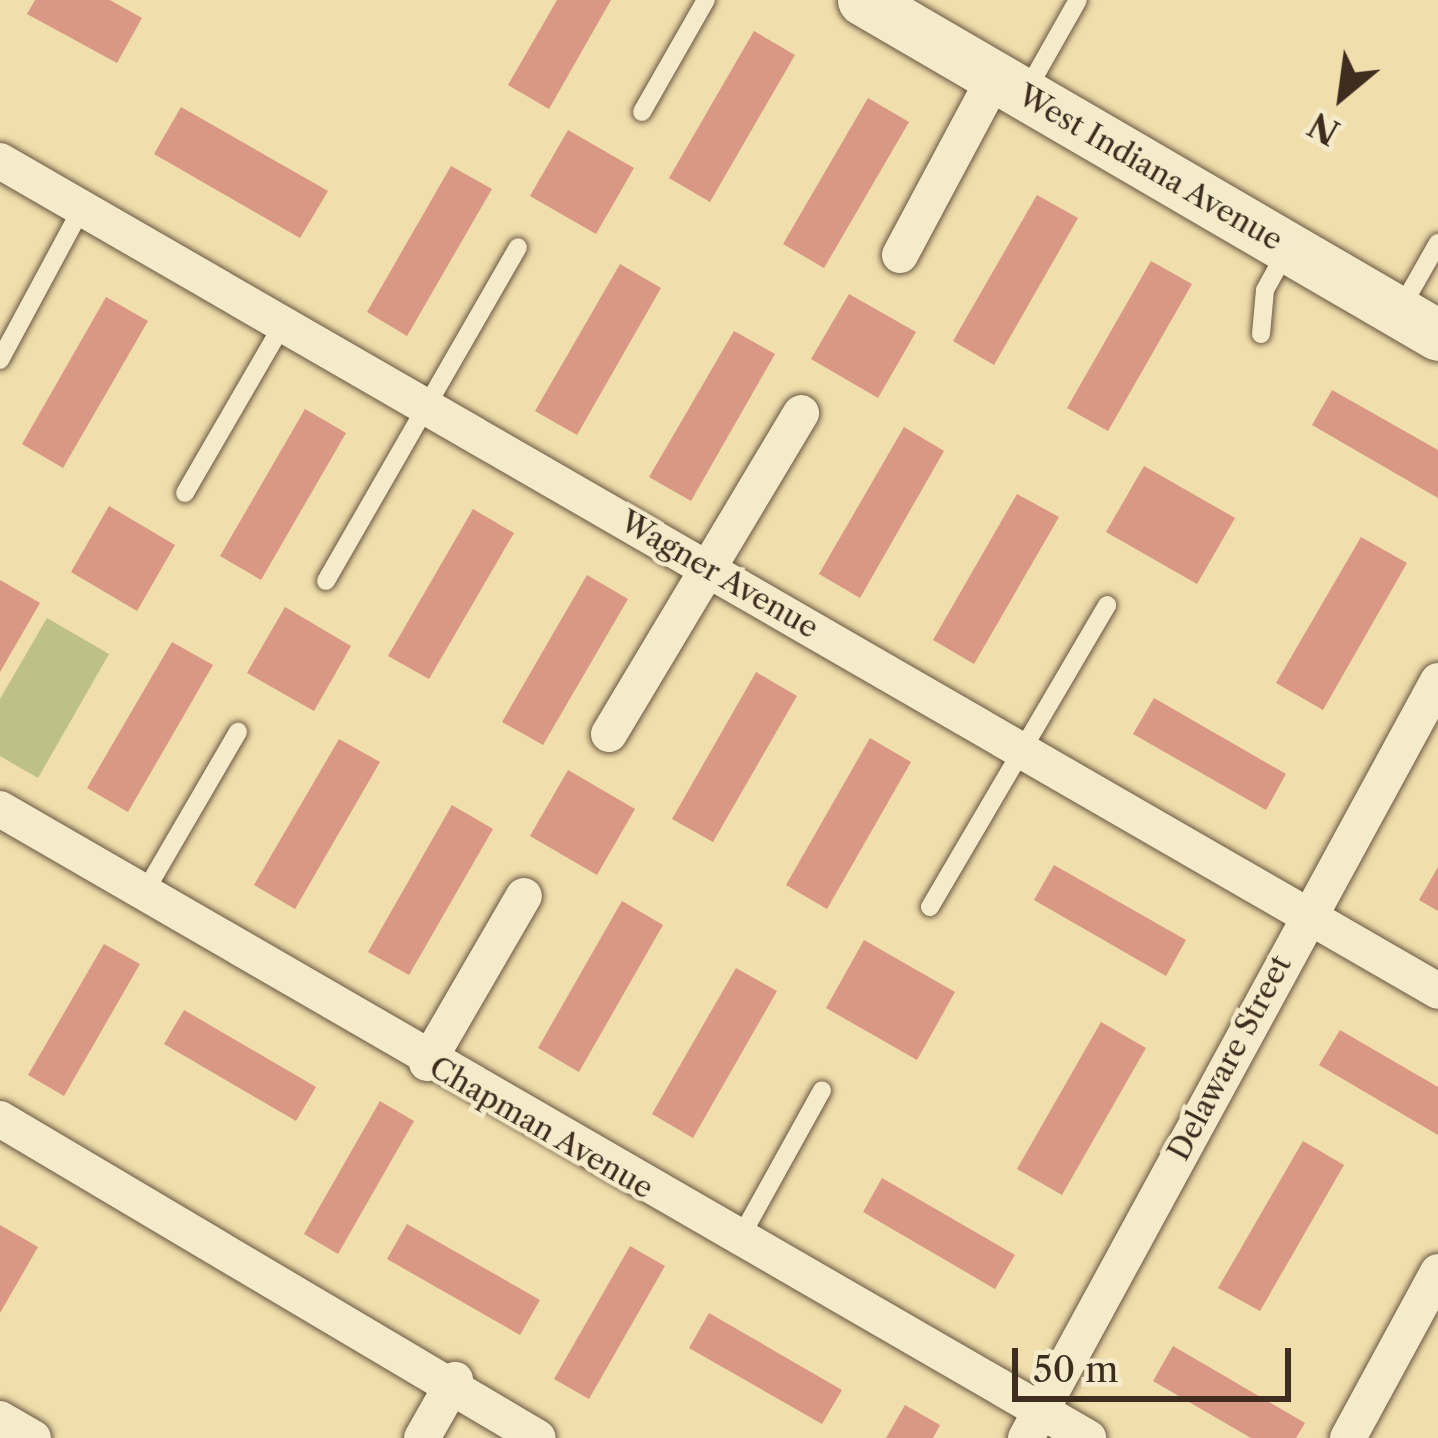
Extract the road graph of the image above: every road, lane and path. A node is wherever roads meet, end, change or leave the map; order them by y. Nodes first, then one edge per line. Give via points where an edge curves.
1 (706, 0) edge
2 (863, 0) edge
3 (1078, 0) edge
4 (1010, 86) junction
5 (642, 112) dead end
6 (0, 161) edge
7 (82, 208) junction
8 (1438, 243) edge
9 (518, 248) dead end
10 (1288, 248) junction
11 (900, 255) dead end
12 (283, 323) junction
13 (1418, 324) edge
14 (1261, 334) dead end
15 (0, 361) edge
16 (427, 406) junction
17 (801, 412) dead end
18 (185, 493) dead end
19 (710, 570) junction
20 (326, 581) dead end
21 (1107, 605) dead end
22 (1438, 681) edge
23 (238, 732) dead end
24 (609, 734) dead end
25 (1023, 750) junction
26 (0, 809) edge
27 (143, 895) junction
28 (524, 896) dead end
29 (930, 908) dead end
30 (1307, 914) junction
31 (1438, 991) edge
32 (427, 1063) junction
33 (822, 1090) dead end
34 (0, 1119) edge
35 (739, 1240) junction
36 (1438, 1272) edge
37 (453, 1383) junction
38 (0, 1419) edge
39 (1033, 1424) edge
40 (33, 1438) edge
41 (422, 1438) edge
42 (538, 1438) edge
43 (1088, 1438) edge
44 (1348, 1438) edge

1 - 5 lane
2 - 4 street, West Indiana Avenue
3 - 4 lane
4 - 10 street, West Indiana Avenue
4 - 11 street
6 - 7 street, Wagner Avenue
7 - 12 street, Wagner Avenue
7 - 15 lane
8 - 13 lane
9 - 16 lane
10 - 13 street, West Indiana Avenue
10 - 14 lane via 1265,290
12 - 16 street, Wagner Avenue
12 - 18 lane
16 - 19 street, Wagner Avenue
16 - 20 lane
17 - 19 street
19 - 24 street
19 - 25 street, Wagner Avenue
21 - 25 lane
22 - 30 street, Delaware Street
23 - 27 lane
25 - 29 lane
25 - 30 street, Wagner Avenue
26 - 27 street, Chapman Avenue
27 - 32 street, Chapman Avenue
28 - 32 street
30 - 31 street, Wagner Avenue
30 - 39 street, Delaware Street
32 - 35 street, Chapman Avenue
33 - 35 lane
34 - 37 street
35 - 39 street, Chapman Avenue
36 - 44 street
37 - 41 street
37 - 42 street
38 - 40 street
39 - 43 street, Chapman Avenue

